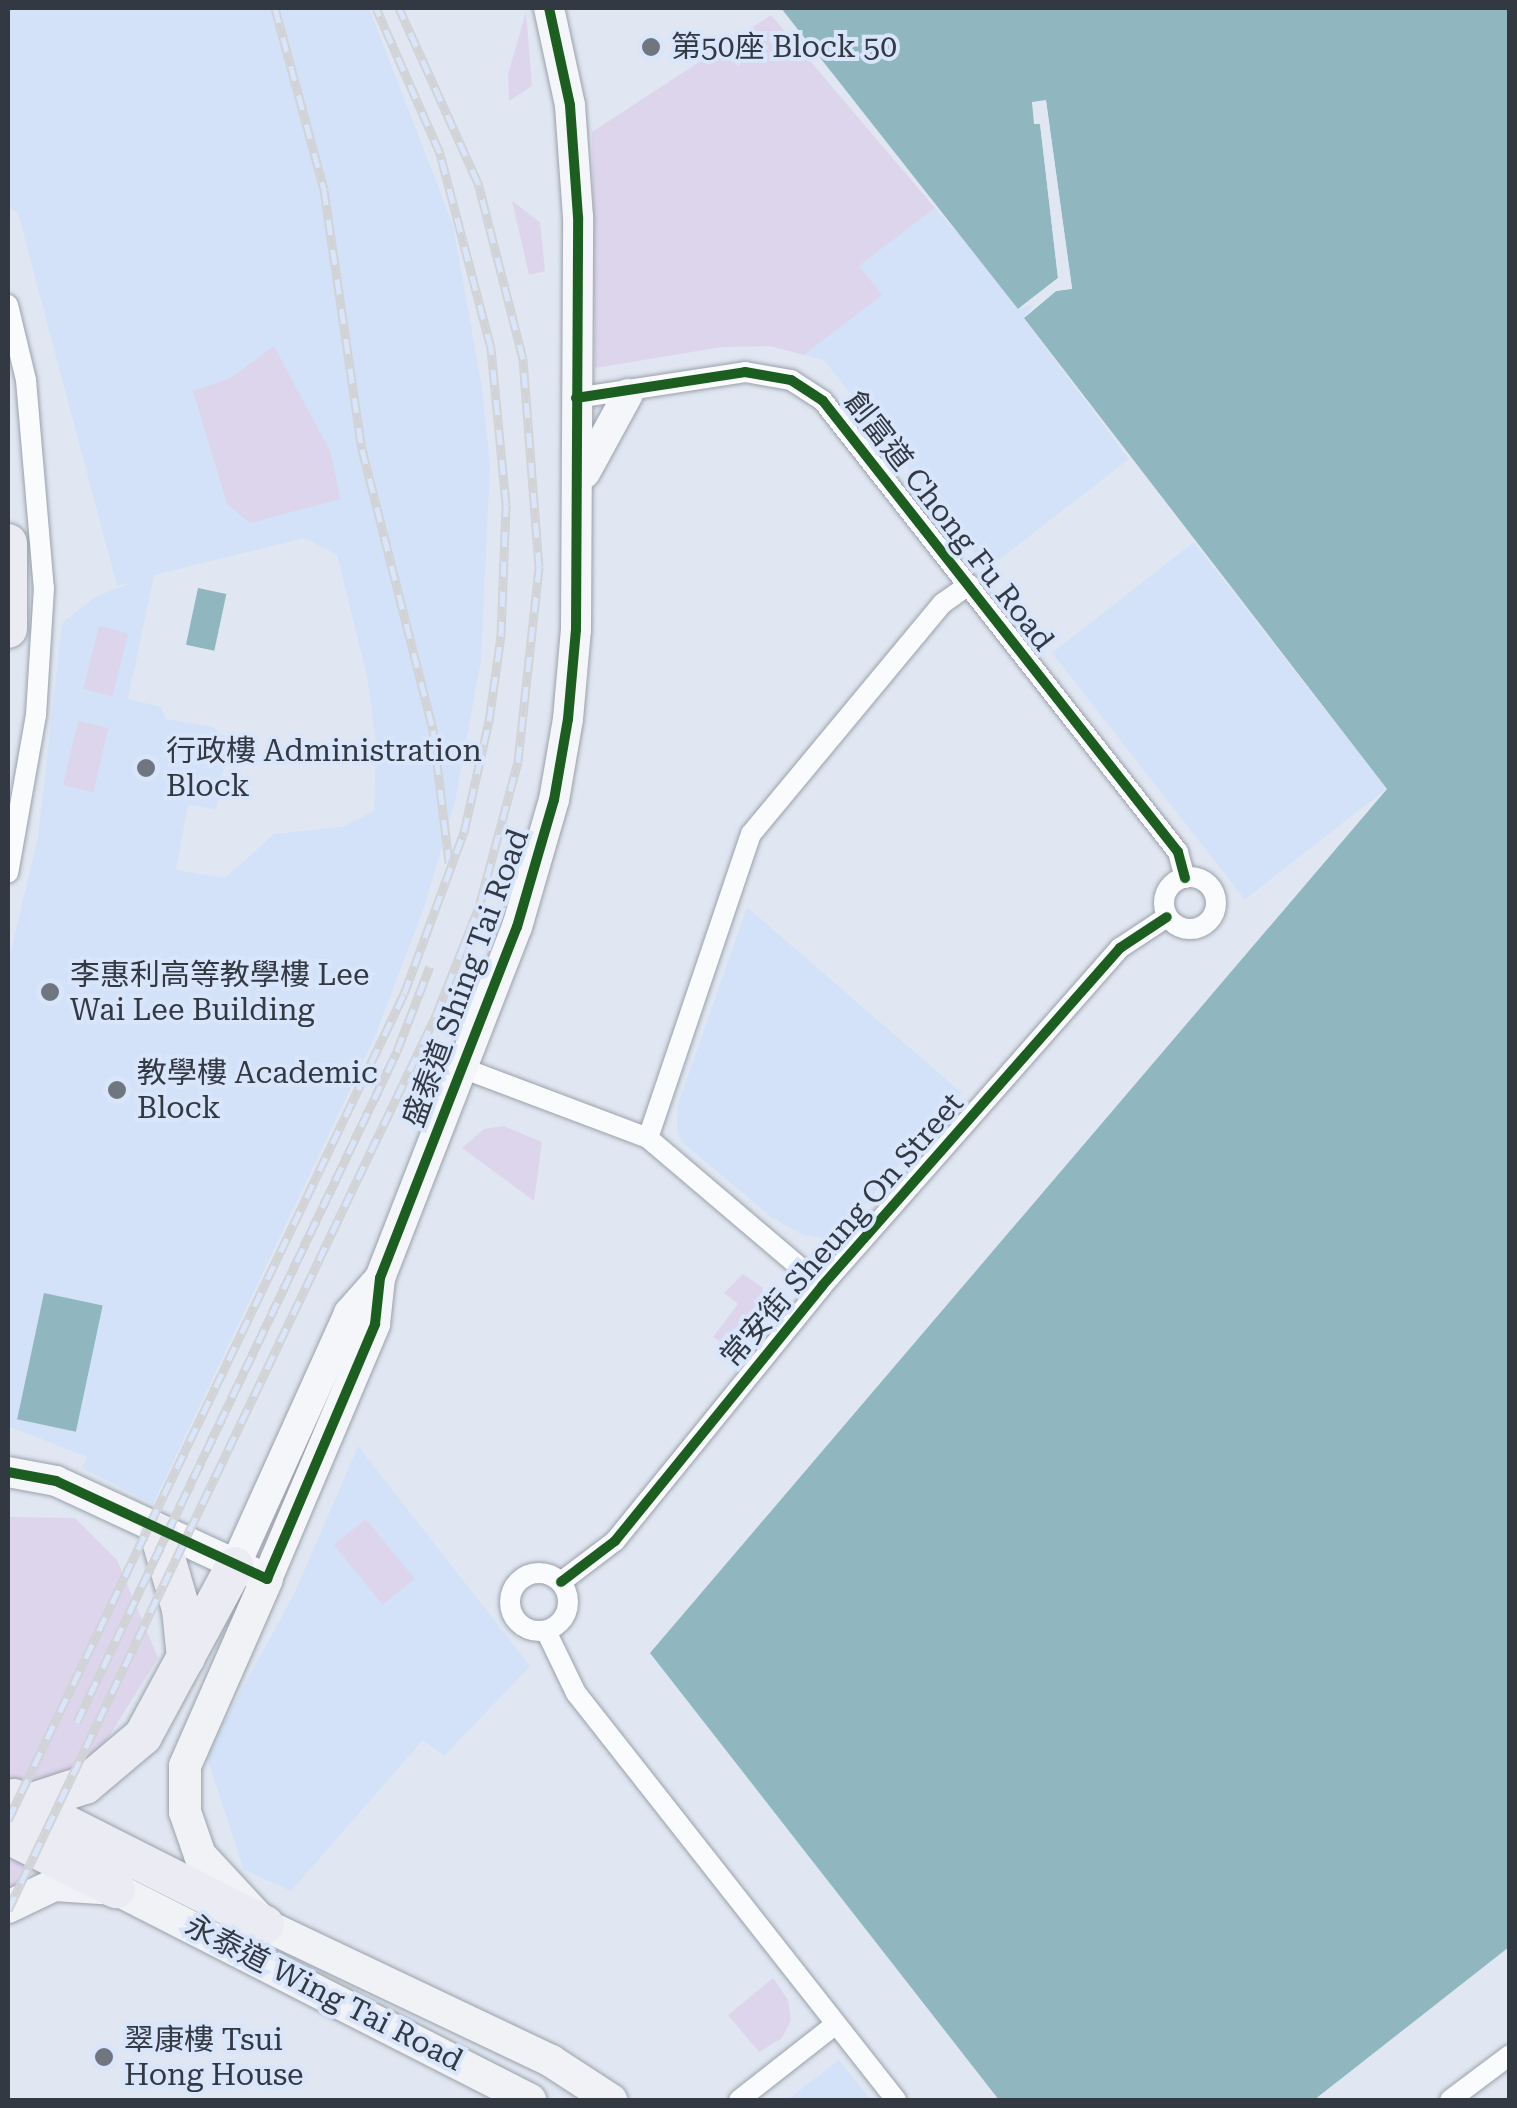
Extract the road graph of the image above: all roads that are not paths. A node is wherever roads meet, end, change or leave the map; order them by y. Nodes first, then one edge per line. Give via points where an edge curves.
1 (549, 8) edge
2 (8, 305) edge
3 (628, 394) junction
4 (576, 398) junction
5 (579, 490) junction
6 (8, 543) edge
7 (968, 585) junction
8 (8, 629) edge
9 (8, 873) edge
10 (1185, 878) junction
11 (1167, 917) junction
12 (462, 1068) junction
13 (648, 1138) junction
14 (822, 1286) junction
15 (8, 1472) edge
16 (159, 1534) junction
17 (251, 1572) junction
18 (561, 1582) junction
19 (546, 1631) junction
20 (186, 1658) junction
21 (14, 1811) edge
22 (116, 1888) junction
23 (8, 1907) edge
24 (265, 1925) junction
25 (836, 2024) junction
26 (1510, 2054) edge
27 (530, 2100) edge
28 (611, 2100) edge
29 (740, 2100) edge
30 (896, 2100) edge
31 (1450, 2100) edge

1 - 4 street, 盛泰道 Shing Tai Road via 562,52 576,162
2 - 9 street via 26,380 44,588 36,715
3 - 4 street, 創富道 Chong Fu Road
3 - 5 street via 599,437
3 - 7 street, 創富道 Chong Fu Road via 746,372 791,380 823,400
4 - 5 street, 盛泰道 Shing Tai Road
5 - 12 street, 盛泰道 Shing Tai Road via 576,630 554,800 517,926
6 - 8 highway
7 - 10 street, 創富道 Chong Fu Road via 1178,852
7 - 13 street via 943,603 752,834
10 - 11 street via 1167,889
10 - 11 street via 1212,890 1213,916 1194,929
11 - 14 street, 常安街 Sheung On Street via 1120,948
12 - 13 street
12 - 17 street, 盛泰道 Shing Tai Road via 380,1278 349,1314
13 - 14 street
14 - 18 street, 常安街 Sheung On Street via 614,1541
15 - 16 street via 56,1481
16 - 17 street
16 - 20 highway via 181,1609
17 - 20 highway
17 - 24 main road via 192,1742 183,1790 200,1855
18 - 19 street via 568,1610
18 - 19 street via 534,1573 518,1582 510,1598 519,1624
19 - 25 street via 576,1693
20 - 21 highway via 143,1736 114,1766
21 - 22 highway
21 - 24 highway
22 - 23 main road via 54,1885
22 - 27 main road, 永泰道 Wing Tai Road
24 - 28 main road, 永泰道 Wing Tai Road via 550,2061
25 - 29 street
25 - 30 street
26 - 31 street

